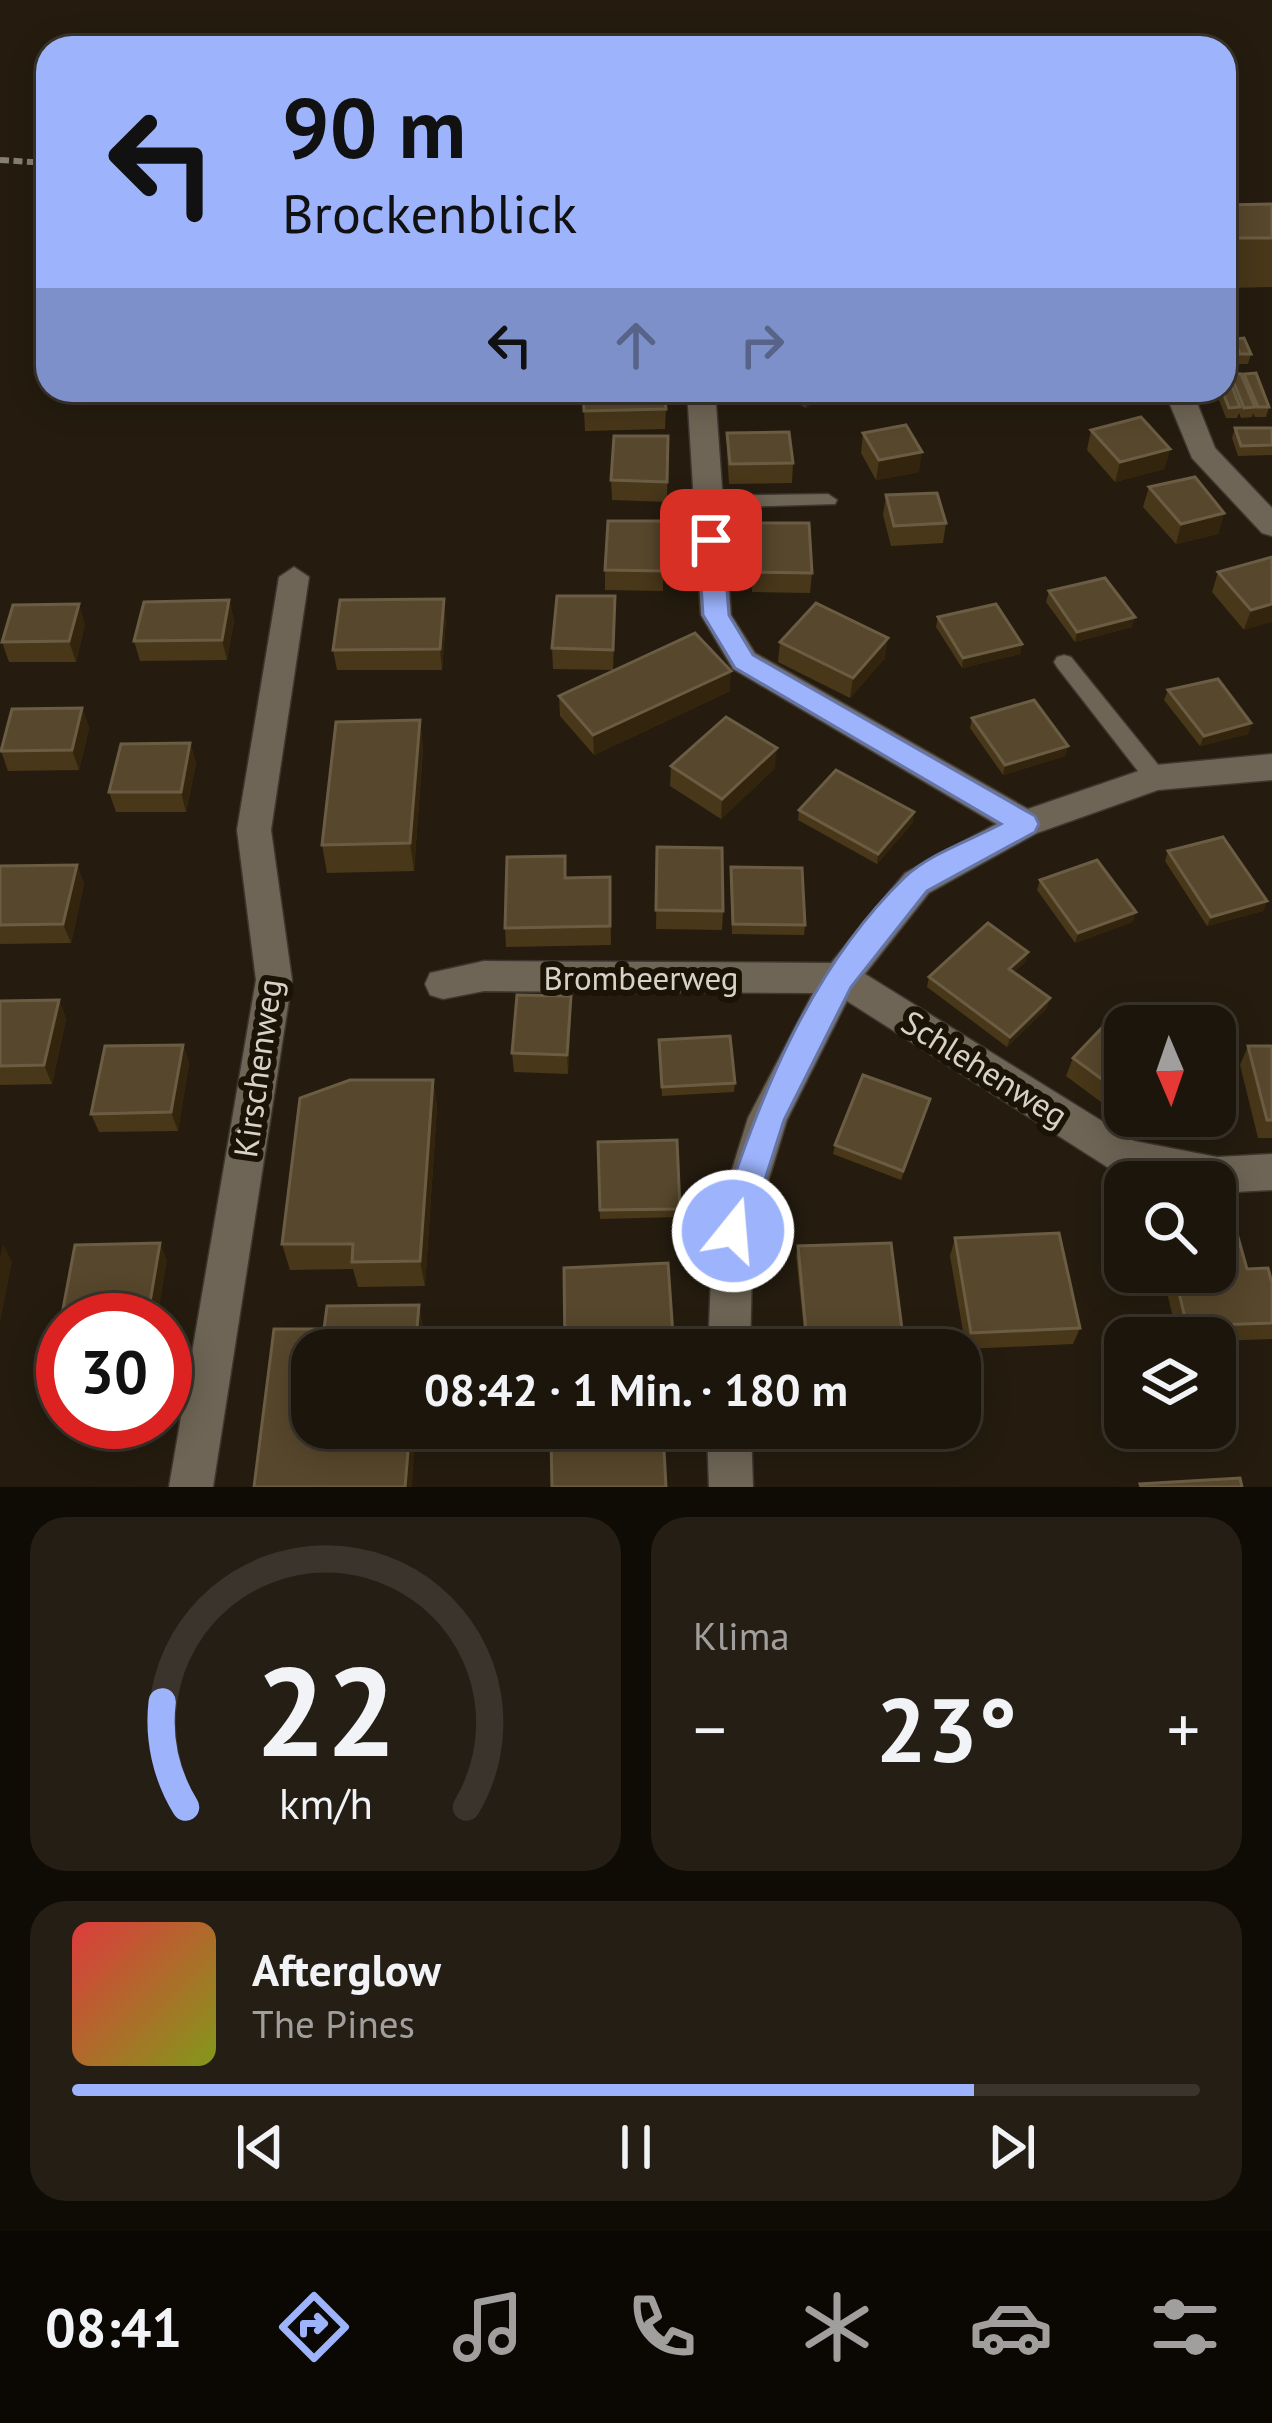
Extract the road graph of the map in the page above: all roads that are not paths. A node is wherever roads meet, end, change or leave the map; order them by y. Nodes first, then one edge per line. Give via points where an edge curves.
1 (702, 402) edge
2 (1183, 402) edge
3 (828, 500) dead end
4 (708, 502) junction
5 (1272, 526) edge
6 (294, 577) dead end
7 (1064, 662) dead end
8 (1272, 767) edge
9 (1156, 778) junction
10 (1024, 824) junction
11 (840, 978) junction
12 (443, 984) dead end
13 (1272, 1172) edge
14 (729, 1329) edge
15 (730, 1449) edge
16 (191, 1487) edge
17 (731, 1487) edge

1 - 4 street
2 - 5 street via 1202,452
3 - 4 lane
4 - 10 street via 716,615 744,661
6 - 16 street, Kirschenweg via 254,830 274,980
7 - 9 lane
8 - 9 street
9 - 10 street
10 - 11 street via 917,883
11 - 12 street, Brombeerweg via 484,976
11 - 13 street, Schlehenweg via 1126,1157 1217,1175
11 - 14 street via 768,1118 733,1231
15 - 17 street

